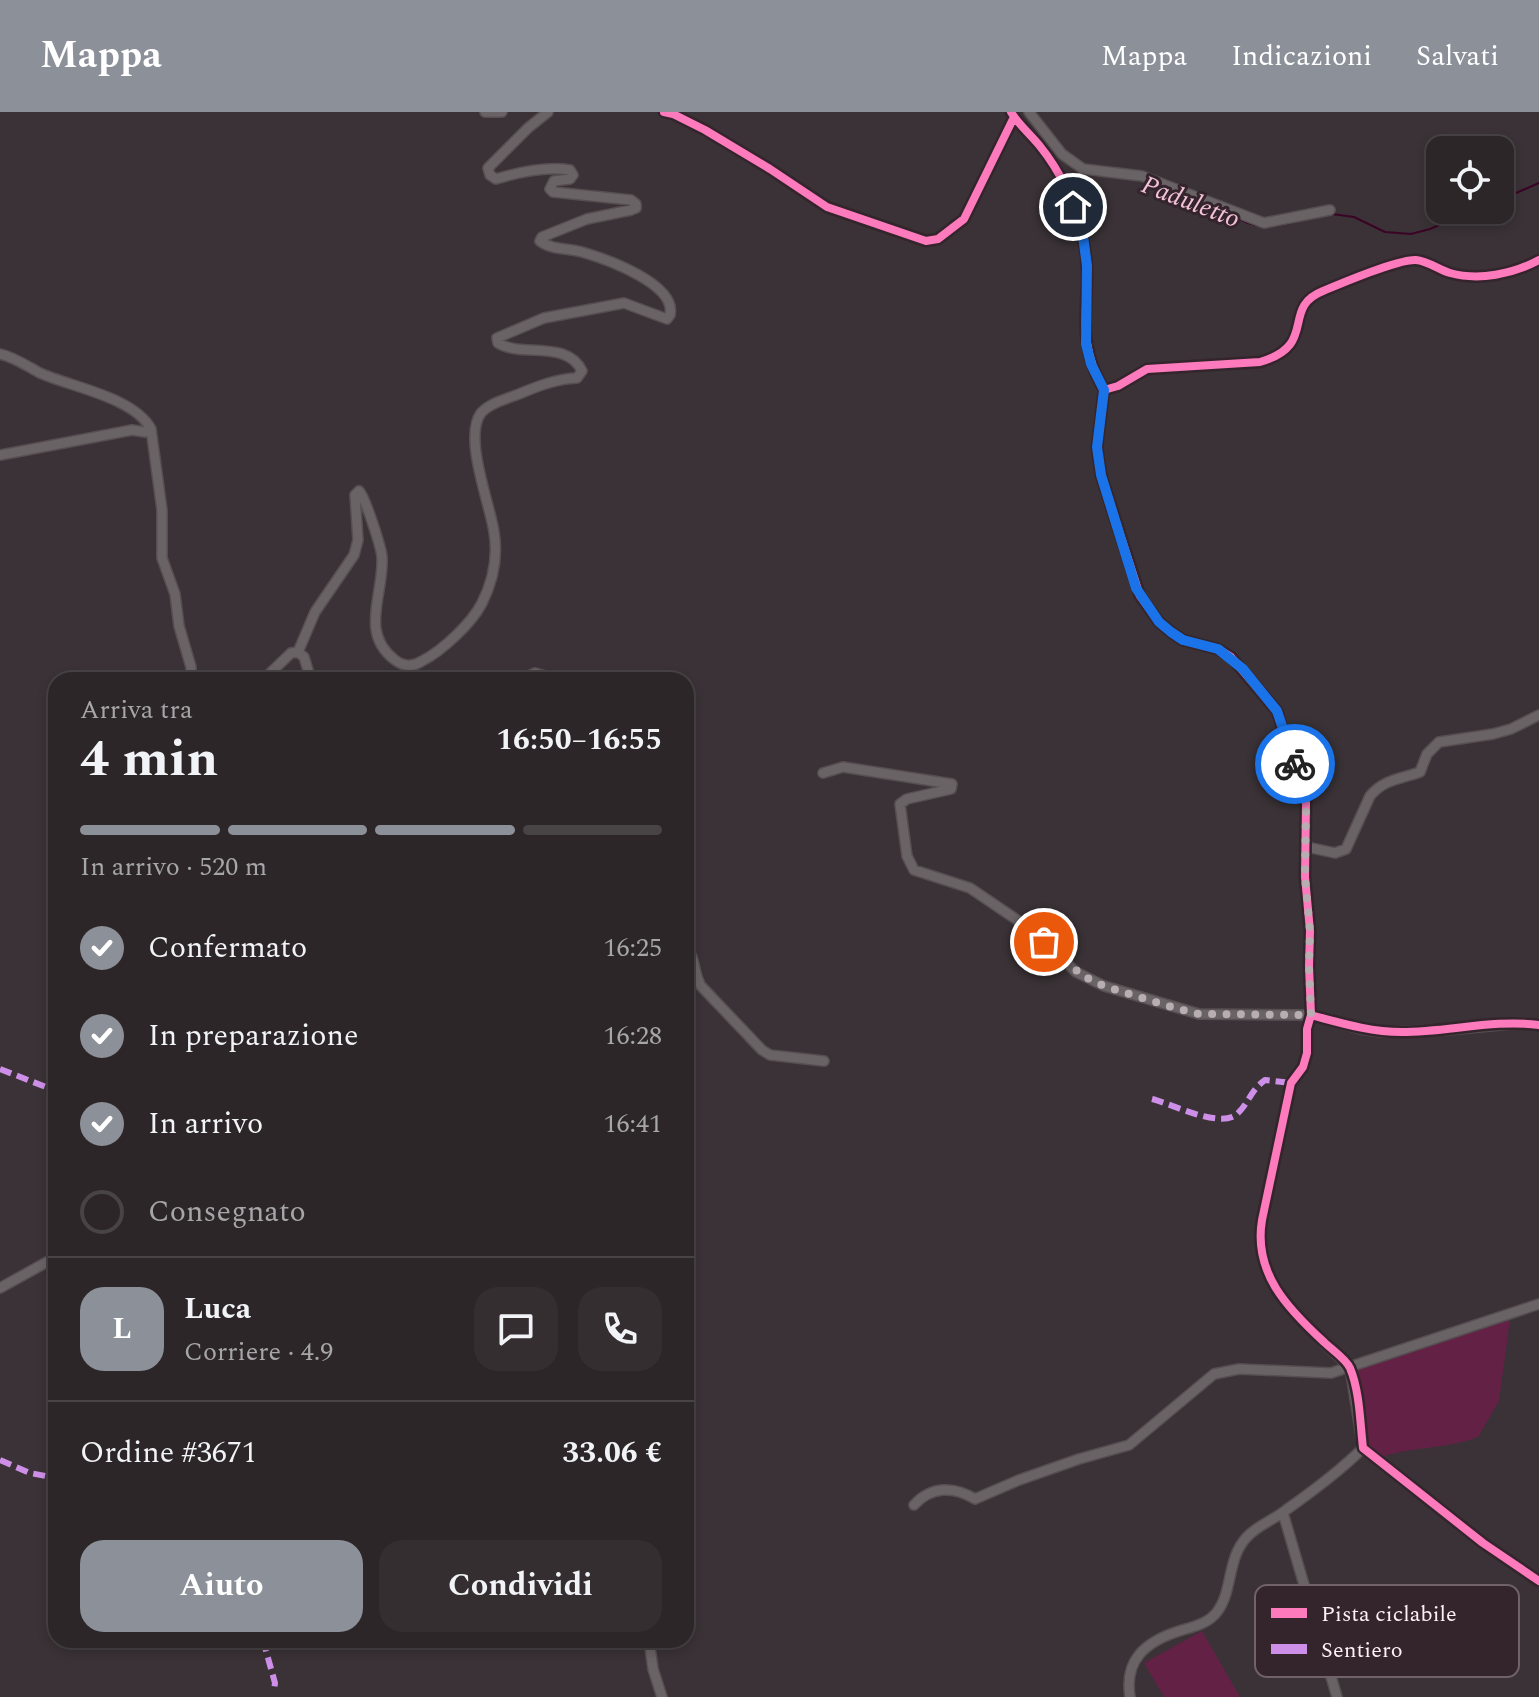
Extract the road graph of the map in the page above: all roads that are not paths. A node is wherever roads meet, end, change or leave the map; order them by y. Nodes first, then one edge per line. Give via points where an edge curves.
1 (485, 112) edge
2 (502, 112) edge
3 (548, 112) edge
4 (664, 112) edge
5 (1029, 112) edge
6 (1013, 115) edge
7 (1330, 210) dead end
8 (1539, 260) edge
9 (0, 354) edge
10 (1104, 390) junction
11 (151, 429) junction
12 (0, 455) edge
13 (298, 652) junction
14 (191, 672) edge
15 (271, 672) edge
16 (309, 672) edge
17 (1539, 715) edge
18 (823, 773) dead end
19 (1307, 847) junction
20 (694, 965) edge
21 (1311, 1015) junction
22 (1539, 1025) edge
23 (824, 1061) dead end
24 (48, 1261) edge
25 (0, 1288) edge
26 (1539, 1304) edge
27 (1318, 1337) dead end
28 (1350, 1367) junction
29 (1363, 1448) junction
30 (914, 1505) dead end
31 (1283, 1513) junction
32 (1539, 1581) edge
33 (1304, 1585) edge
34 (650, 1648) edge
35 (1331, 1677) edge
36 (662, 1697) edge
37 (1130, 1697) edge
38 (1337, 1697) edge

1 - 2 street
3 - 13 street via 488,168 490,175 496,179 570,170 570,179 554,181 553,192 631,200 636,208 587,219 540,241 639,275 669,301 670,315 660,318 624,303 544,318 497,338 506,348 546,350 569,358 582,371 577,378 546,383 479,415 477,459 495,561 479,609 439,652 414,666 393,659 375,630 381,550 359,491 354,555 315,612
4 - 6 street via 716,136 827,207 926,241 938,239 964,219
5 - 7 street via 1062,154 1083,169 1142,176 1264,223
6 - 10 street via 1060,176 1077,217 1087,266 1086,344
8 - 10 street via 1481,277 1448,273 1414,260 1398,264 1306,300 1294,342 1275,358 1147,369
9 - 11 street via 131,409
10 - 19 street via 1097,447 1101,475 1136,588 1164,627 1183,640 1231,657 1277,711 1306,803
11 - 12 street
11 - 14 street via 162,510 162,558
13 - 15 street
13 - 16 street
17 - 19 street via 1493,734 1439,742 1420,772 1395,777 1376,789 1346,849 1335,853
18 - 21 street via 843,767 952,784 951,789 900,804 910,865 970,888 1032,930 1083,976 1199,1014
19 - 21 street
20 - 23 street via 701,986 762,1050
21 - 22 street via 1382,1032
24 - 25 street
26 - 28 street
27 - 28 street
28 - 29 street
28 - 30 street via 1331,1373 1239,1369 1214,1374 1129,1445 1057,1466 975,1499 959,1489 927,1492
29 - 31 street
29 - 32 street
31 - 33 street
31 - 37 street via 1245,1538 1217,1613 1144,1649 1133,1661 1127,1680
34 - 36 street
35 - 38 street

